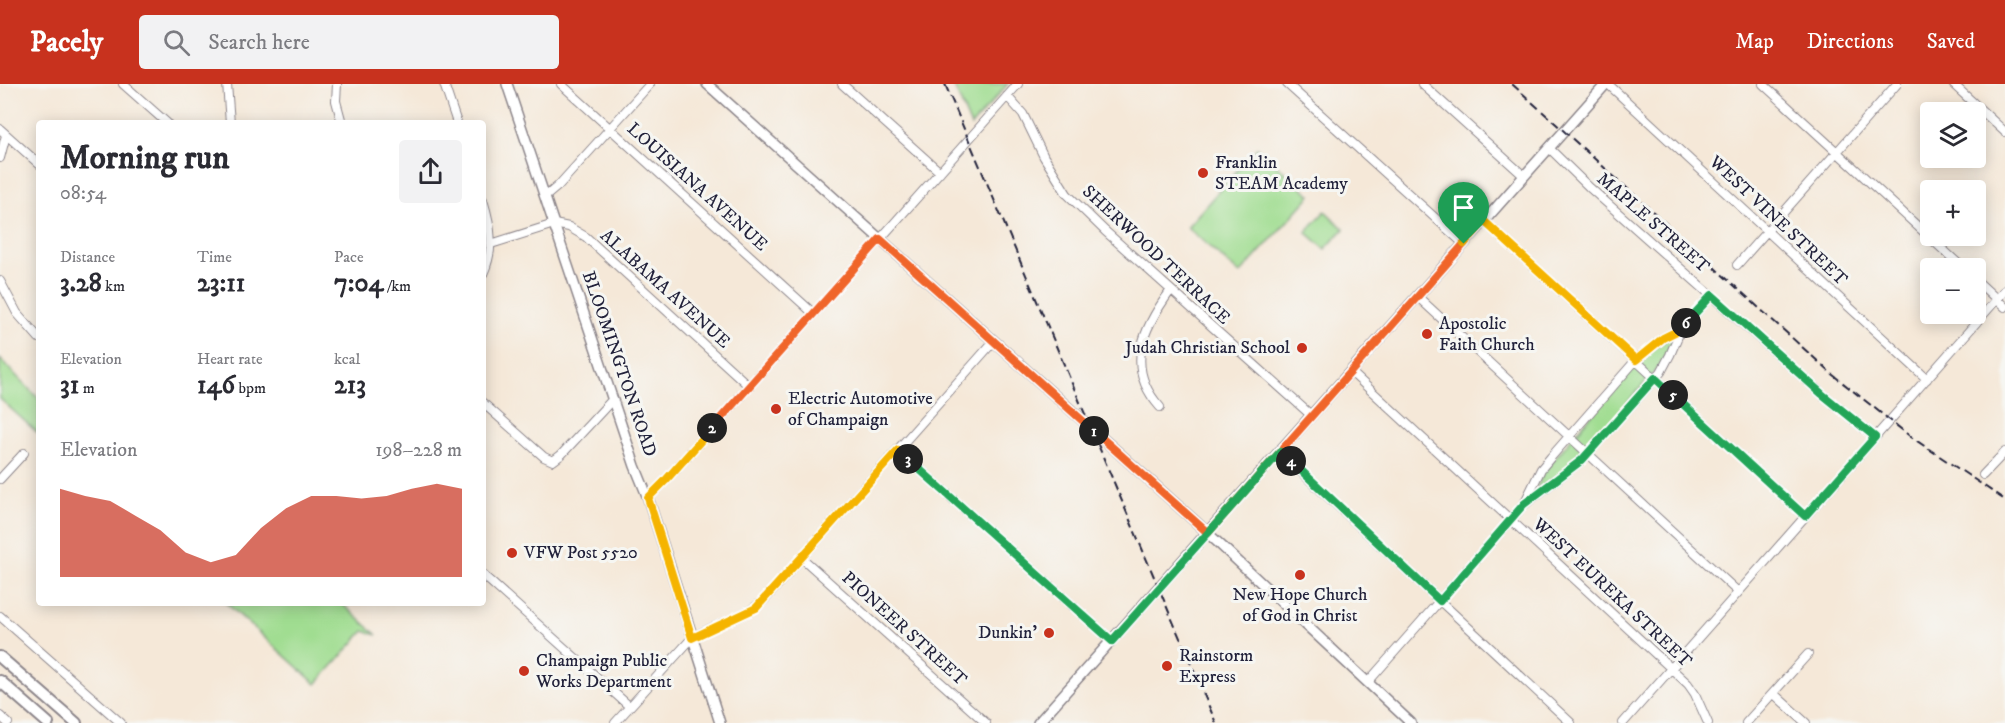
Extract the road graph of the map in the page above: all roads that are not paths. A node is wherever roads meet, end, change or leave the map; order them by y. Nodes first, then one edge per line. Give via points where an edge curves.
1 (123, 84) edge
2 (227, 84) edge
3 (337, 84) edge
4 (444, 84) edge
5 (507, 84) edge
6 (561, 84) edge
7 (650, 84) edge
8 (706, 84) edge
9 (842, 84) edge
10 (1018, 84) edge
11 (1287, 84) edge
12 (1422, 84) edge
13 (1607, 84) edge
14 (1763, 84) edge
15 (1897, 84) edge
16 (1953, 84) edge
17 (1007, 96) junction
18 (165, 120) edge
19 (231, 120) edge
20 (341, 120) edge
21 (456, 120) edge
22 (609, 128) junction
23 (3, 132) edge
24 (2005, 132) edge
25 (1549, 148) junction
26 (1836, 152) junction
27 (0, 158) edge
28 (36, 161) edge
29 (940, 171) junction
30 (1524, 176) junction
31 (545, 197) junction
32 (486, 210) edge
33 (1484, 221) junction
34 (554, 224) junction
35 (1767, 231) junction
36 (880, 239) junction
37 (491, 244) junction
38 (1464, 244) junction
39 (1953, 258) edge
40 (486, 263) edge
41 (1737, 265) dead end
42 (0, 281) edge
43 (1986, 289) edge
44 (1171, 290) junction
45 (2005, 290) edge
46 (1712, 295) junction
47 (1418, 297) junction
48 (1997, 299) junction
49 (2005, 307) edge
50 (813, 313) junction
51 (1681, 329) junction
52 (36, 335) edge
53 (994, 341) junction
54 (1636, 360) junction
55 (1351, 372) junction
56 (1655, 378) junction
57 (1927, 379) junction
58 (749, 386) junction
59 (613, 399) junction
60 (486, 406) edge
61 (1161, 407) dead end
62 (1312, 416) junction
63 (1569, 436) junction
64 (1875, 437) junction
65 (898, 450) junction
66 (1280, 452) junction
67 (2005, 452) edge
68 (24, 453) dead end
69 (1588, 453) junction
70 (1983, 475) dead end
71 (0, 480) edge
72 (648, 498) junction
73 (1524, 504) junction
74 (1805, 516) junction
75 (1511, 520) junction
76 (1208, 533) junction
77 (802, 558) junction
78 (486, 577) edge
79 (1738, 592) junction
80 (1440, 601) junction
81 (0, 616) edge
82 (692, 638) junction
83 (1112, 641) junction
84 (1808, 654) dead end
85 (0, 657) edge
86 (1671, 668) junction
87 (0, 681) edge
88 (1368, 682) junction
89 (1773, 693) junction
90 (629, 706) junction
91 (0, 716) edge
92 (8, 723) edge
93 (48, 723) edge
94 (76, 723) edge
95 (122, 723) edge
96 (615, 723) edge
97 (720, 723) edge
98 (986, 723) edge
99 (1038, 723) edge
100 (1411, 723) edge
101 (1571, 723) edge
102 (1623, 723) edge
103 (1708, 723) edge
104 (1746, 723) edge
105 (1806, 723) edge

1 - 18 street
2 - 19 street
3 - 20 street
4 - 21 street
5 - 31 main road, BLOOMINGTON ROAD
6 - 22 street, LOUISIANA AVENUE
7 - 22 street
8 - 36 main road
9 - 29 street
10 - 17 street
11 - 38 street
12 - 30 street
13 - 25 main road
13 - 35 street, WEST VINE STREET
14 - 26 street
15 - 26 street
16 - 24 street
17 - 29 street
17 - 44 street, SHERWOOD TERRACE via 1023,114 1067,194
22 - 31 street
22 - 50 street, LOUISIANA AVENUE
23 - 27 street
23 - 28 street
25 - 30 main road
25 - 46 street, MAPLE STREET
26 - 35 street
26 - 39 street
29 - 36 street
30 - 33 main road
31 - 34 main road, BLOOMINGTON ROAD
32 - 37 street
33 - 38 main road
33 - 54 street
34 - 37 street
34 - 58 street, ALABAMA AVENUE via 586,237
34 - 59 main road, BLOOMINGTON ROAD
35 - 41 street
35 - 57 street, WEST VINE STREET
36 - 50 street
36 - 53 main road
37 - 40 street
38 - 47 main road
42 - 52 street via 17,313
43 - 48 street
44 - 61 street via 1149,324 1140,358 1144,383
44 - 62 street, SHERWOOD TERRACE
45 - 48 street
46 - 51 street
46 - 64 street, MAPLE STREET
47 - 55 main road
47 - 63 street
48 - 49 street
48 - 57 street
50 - 58 street
51 - 54 street
51 - 56 street via 1666,364
53 - 65 street
53 - 76 main road
54 - 56 street
54 - 63 street
55 - 62 main road
55 - 75 street, WEST EUREKA STREET
56 - 69 street
56 - 74 street
57 - 64 street
58 - 72 street
59 - 60 street via 553,461
59 - 72 main road, BLOOMINGTON ROAD
62 - 66 main road
63 - 69 street
63 - 73 street via 1541,470
64 - 74 street
65 - 77 street
65 - 83 street
66 - 76 main road
66 - 80 street
67 - 70 street
68 - 71 street
69 - 73 street
69 - 79 street
72 - 82 main road, BLOOMINGTON ROAD
73 - 75 street
74 - 79 street
75 - 80 street
75 - 86 street, WEST EUREKA STREET
76 - 83 main road
76 - 88 main road
77 - 82 street via 756,608
77 - 98 street, PIONEER STREET
78 - 90 street
79 - 86 street
80 - 88 street
80 - 101 street
81 - 95 street
82 - 90 street
82 - 97 main road, BLOOMINGTON ROAD
83 - 99 main road
84 - 89 street
85 - 94 highway
86 - 102 street
86 - 103 street, WEST EUREKA STREET via 1695,694
87 - 93 highway
88 - 100 main road
89 - 104 street
89 - 105 street
90 - 96 street
91 - 92 street

